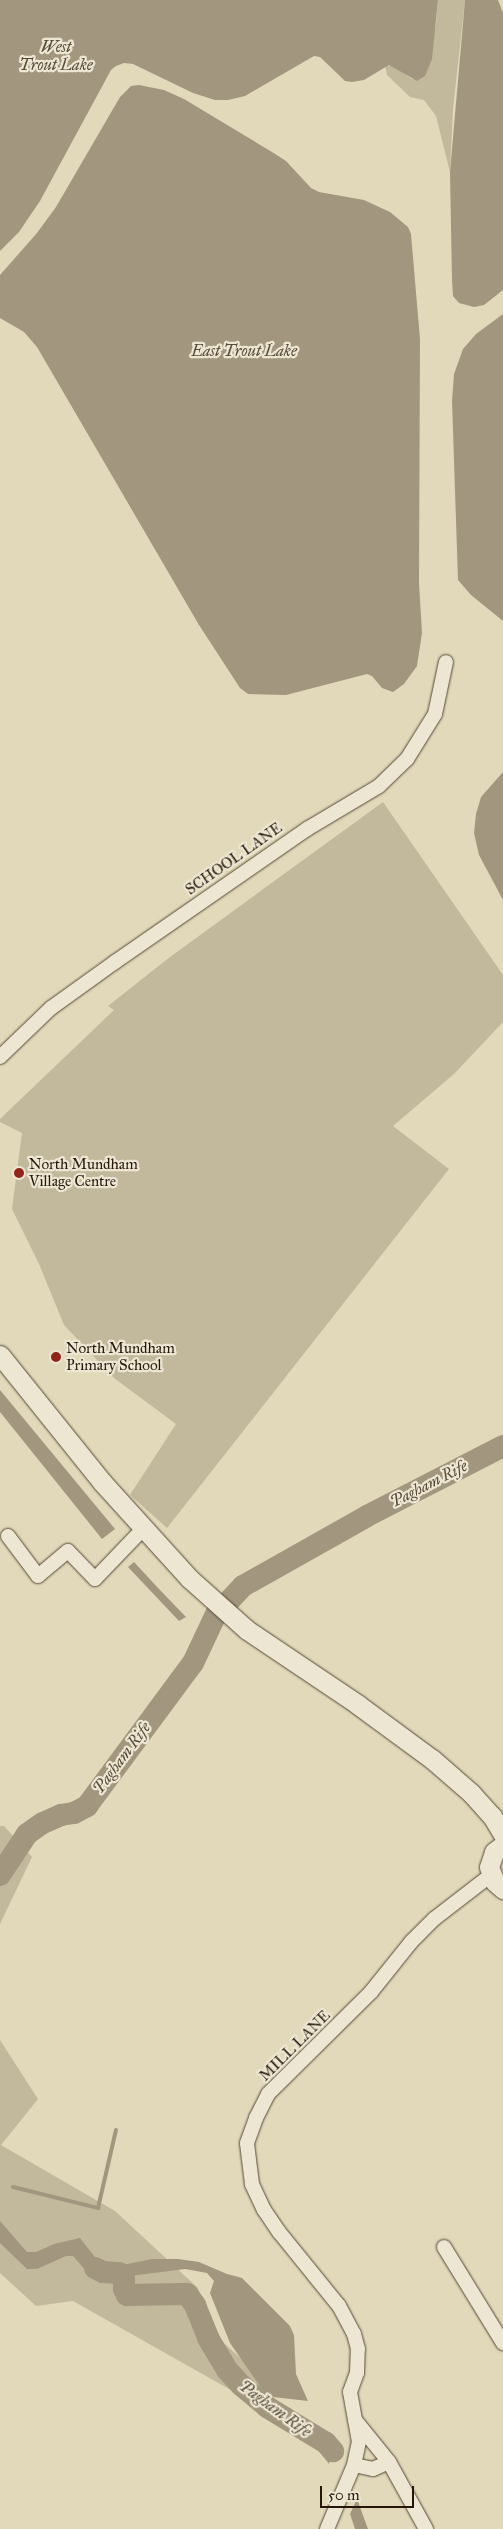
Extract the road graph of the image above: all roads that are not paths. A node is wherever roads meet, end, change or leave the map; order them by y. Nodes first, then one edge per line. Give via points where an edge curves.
1 (446, 662) dead end
2 (0, 1057) edge
3 (0, 1355) edge
4 (142, 1529) junction
5 (8, 1536) dead end
6 (503, 1834) edge
7 (503, 1845) edge
8 (497, 1882) edge
9 (444, 2247) dead end
10 (503, 2343) edge
11 (353, 2417) junction
12 (389, 2462) junction
13 (354, 2465) junction
14 (327, 2529) edge
15 (426, 2529) edge

1 - 2 street, SCHOOL LANE via 435,714 407,759 379,786 307,829 115,962 51,1008
3 - 4 main road
4 - 5 street via 95,1579 68,1551 38,1576
4 - 6 main road via 190,1579 247,1630 378,1718 439,1764 482,1804
7 - 8 main road via 490,1860
8 - 11 street, MILL LANE via 434,1919 411,1942 372,1992 268,2094 247,2143 252,2184 264,2210 278,2232 339,2306 354,2334 358,2349 350,2392
9 - 10 street
11 - 12 street
11 - 13 street, MILL LANE via 359,2442
12 - 13 street via 373,2469
12 - 15 street
13 - 14 street

